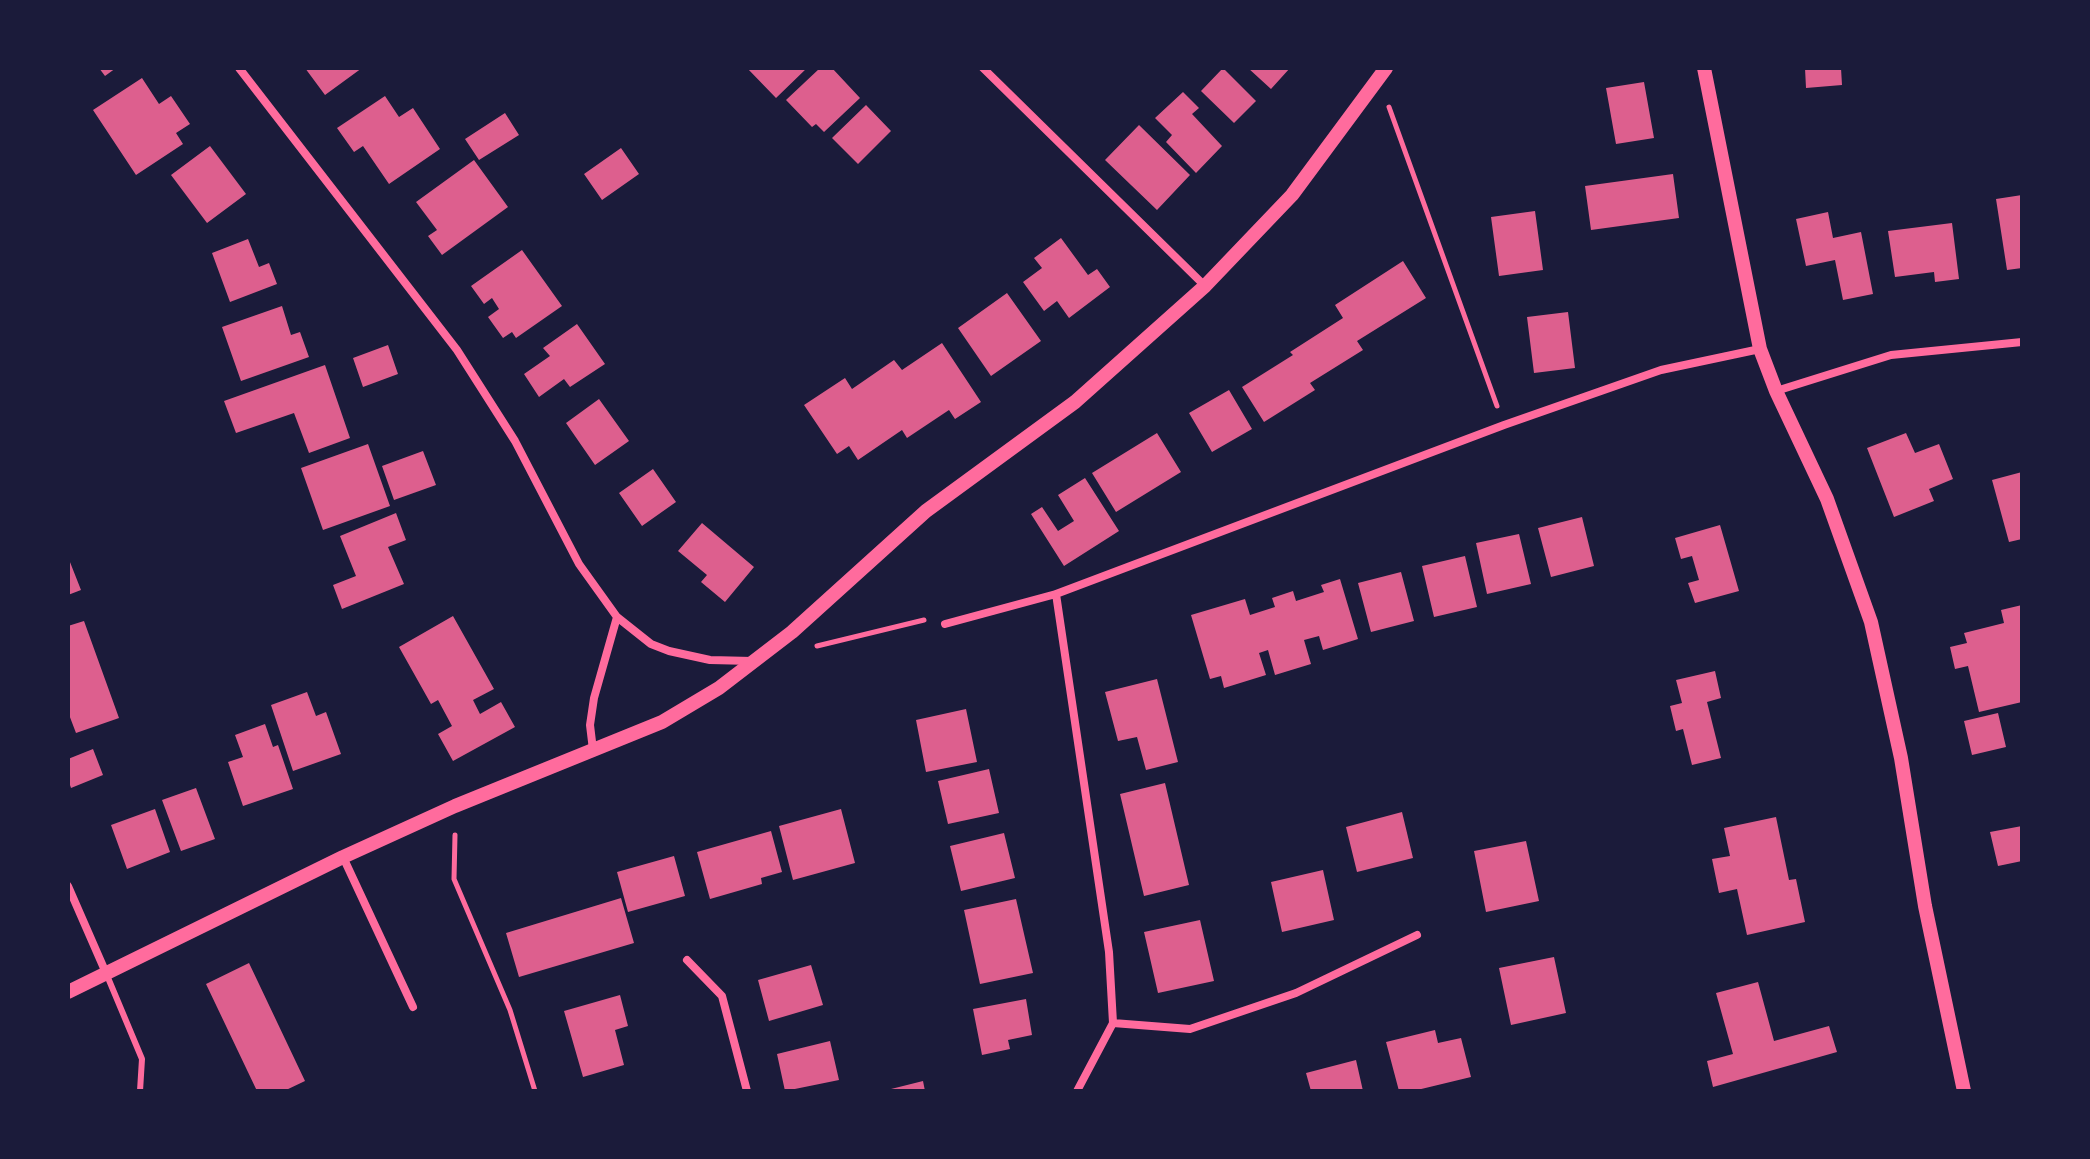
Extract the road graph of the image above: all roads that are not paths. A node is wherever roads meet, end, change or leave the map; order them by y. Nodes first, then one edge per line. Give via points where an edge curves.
1 (239, 68) edge
2 (983, 68) edge
3 (1704, 68) edge
4 (1382, 73) edge
5 (1205, 286) junction
6 (2022, 342) edge
7 (1760, 349) junction
8 (1776, 391) junction
9 (1056, 594) junction
10 (617, 617) junction
11 (945, 624) road end
12 (752, 661) junction
13 (593, 750) junction
14 (343, 857) junction
15 (68, 886) edge
16 (1417, 935) dead end
17 (687, 960) dead end
18 (106, 973) junction
19 (68, 992) edge
20 (413, 1007) dead end
21 (1113, 1023) junction
22 (142, 1091) edge
23 (747, 1091) edge
24 (1077, 1091) edge
25 (1964, 1091) edge

1 - 10 street via 457,350 515,441 579,564
2 - 5 street
3 - 7 street
4 - 5 street via 1292,195
5 - 12 street via 1075,402 926,511 792,632
6 - 8 street via 1891,355
7 - 8 street
7 - 9 street via 1661,370
8 - 25 street via 1827,499 1871,622
9 - 11 street
9 - 21 street via 1109,952
10 - 12 street via 669,651 710,660
10 - 13 street via 594,698
12 - 13 street via 693,705
13 - 14 street
14 - 18 street
14 - 20 street
15 - 18 street
16 - 21 street via 1296,993 1190,1029
17 - 23 street via 722,996
18 - 19 street
18 - 22 lane via 142,1059
21 - 24 street

